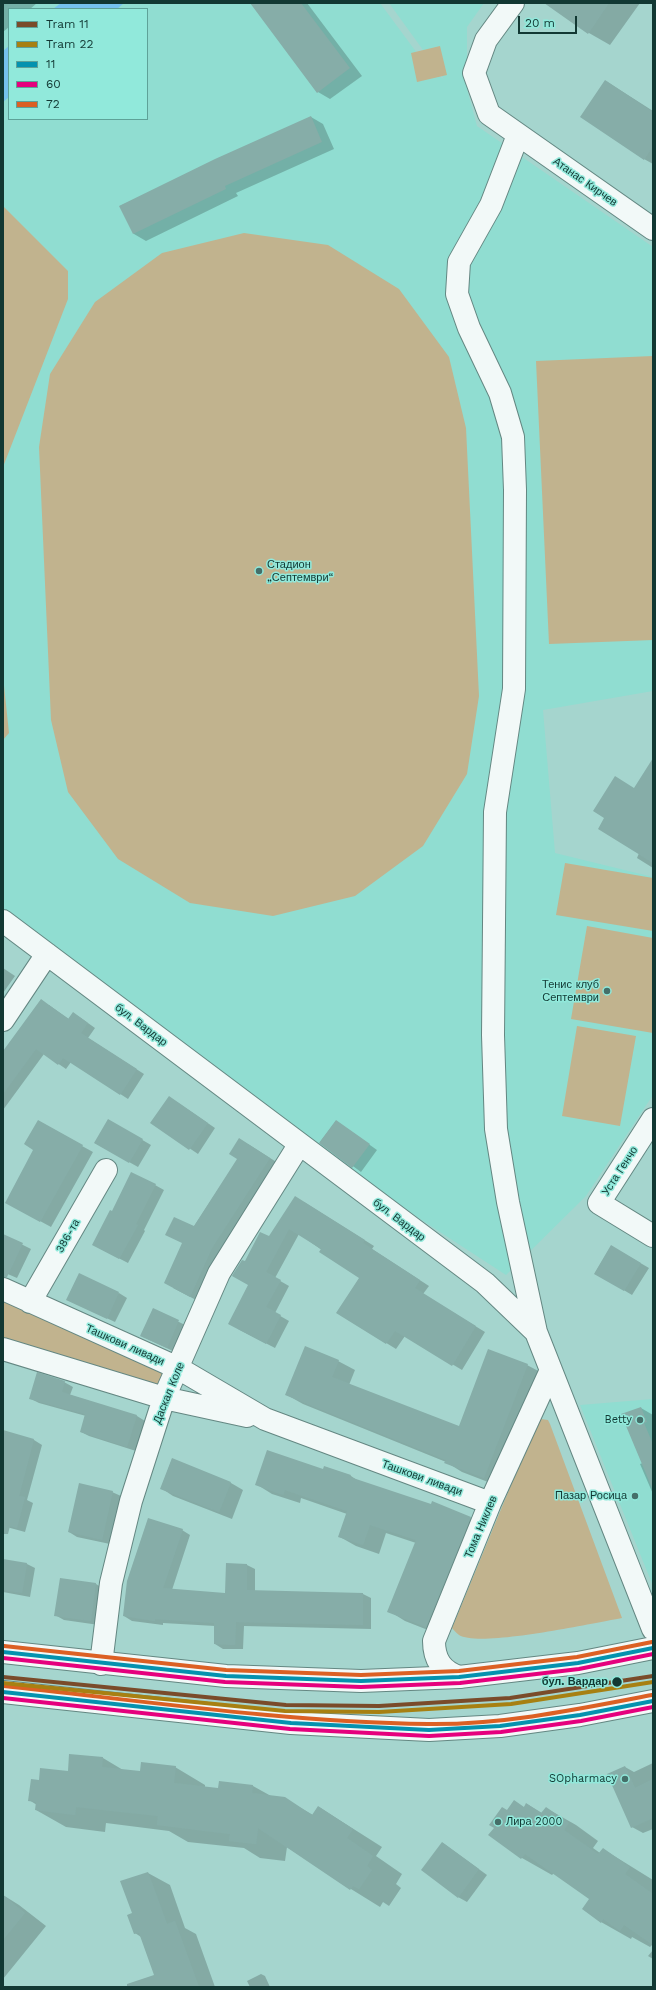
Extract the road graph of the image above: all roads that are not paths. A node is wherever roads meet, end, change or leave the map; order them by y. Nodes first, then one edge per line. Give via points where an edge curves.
1 (513, 3) edge
2 (518, 135) junction
3 (652, 225) edge
4 (3, 921) edge
5 (47, 954) junction
6 (3, 1020) edge
7 (653, 1119) edge
8 (298, 1145) junction
9 (106, 1170) dead end
10 (653, 1236) edge
11 (3, 1289) edge
12 (30, 1302) junction
13 (536, 1332) junction
14 (3, 1349) edge
15 (178, 1368) junction
16 (552, 1370) junction
17 (164, 1398) junction
18 (265, 1419) junction
19 (490, 1503) junction
20 (653, 1629) edge
21 (653, 1648) edge
22 (3, 1652) edge
23 (101, 1664) junction
24 (460, 1677) junction
25 (3, 1692) edge
26 (653, 1702) edge

1 - 2 street, Атанас Кирчев via 486,40 474,73 489,114
2 - 3 street, Атанас Кирчев
2 - 13 street via 491,205 458,262 457,294 469,328 500,393 513,436 514,689 495,812 496,1129 508,1202
4 - 5 street, бул. Вардар
5 - 6 street
5 - 8 street, бул. Вардар
7 - 10 street, Уста Генчо via 599,1203
8 - 13 street, бул. Вардар via 485,1283
8 - 15 street, Даскал Коле via 220,1273
9 - 12 street, 386-та
11 - 12 street, Ташкови ливади
12 - 15 street, Ташкови ливади
13 - 16 street, бул. Вардар
14 - 17 street, Ташкови ливади
15 - 17 street, Даскал Коле
15 - 18 street, Ташкови ливади
16 - 19 street, Тома Никлев
16 - 20 street, бул. Вардар
17 - 18 street, Ташкови ливади
17 - 23 street, Даскал Коле via 131,1501 111,1583
18 - 19 street, Ташкови ливади
19 - 24 street, Тома Никлев via 434,1641 434,1653 442,1668
21 - 24 street via 578,1663
22 - 23 street
23 - 24 street via 226,1676 296,1679 361,1681
25 - 26 street via 291,1723 429,1730 500,1726

